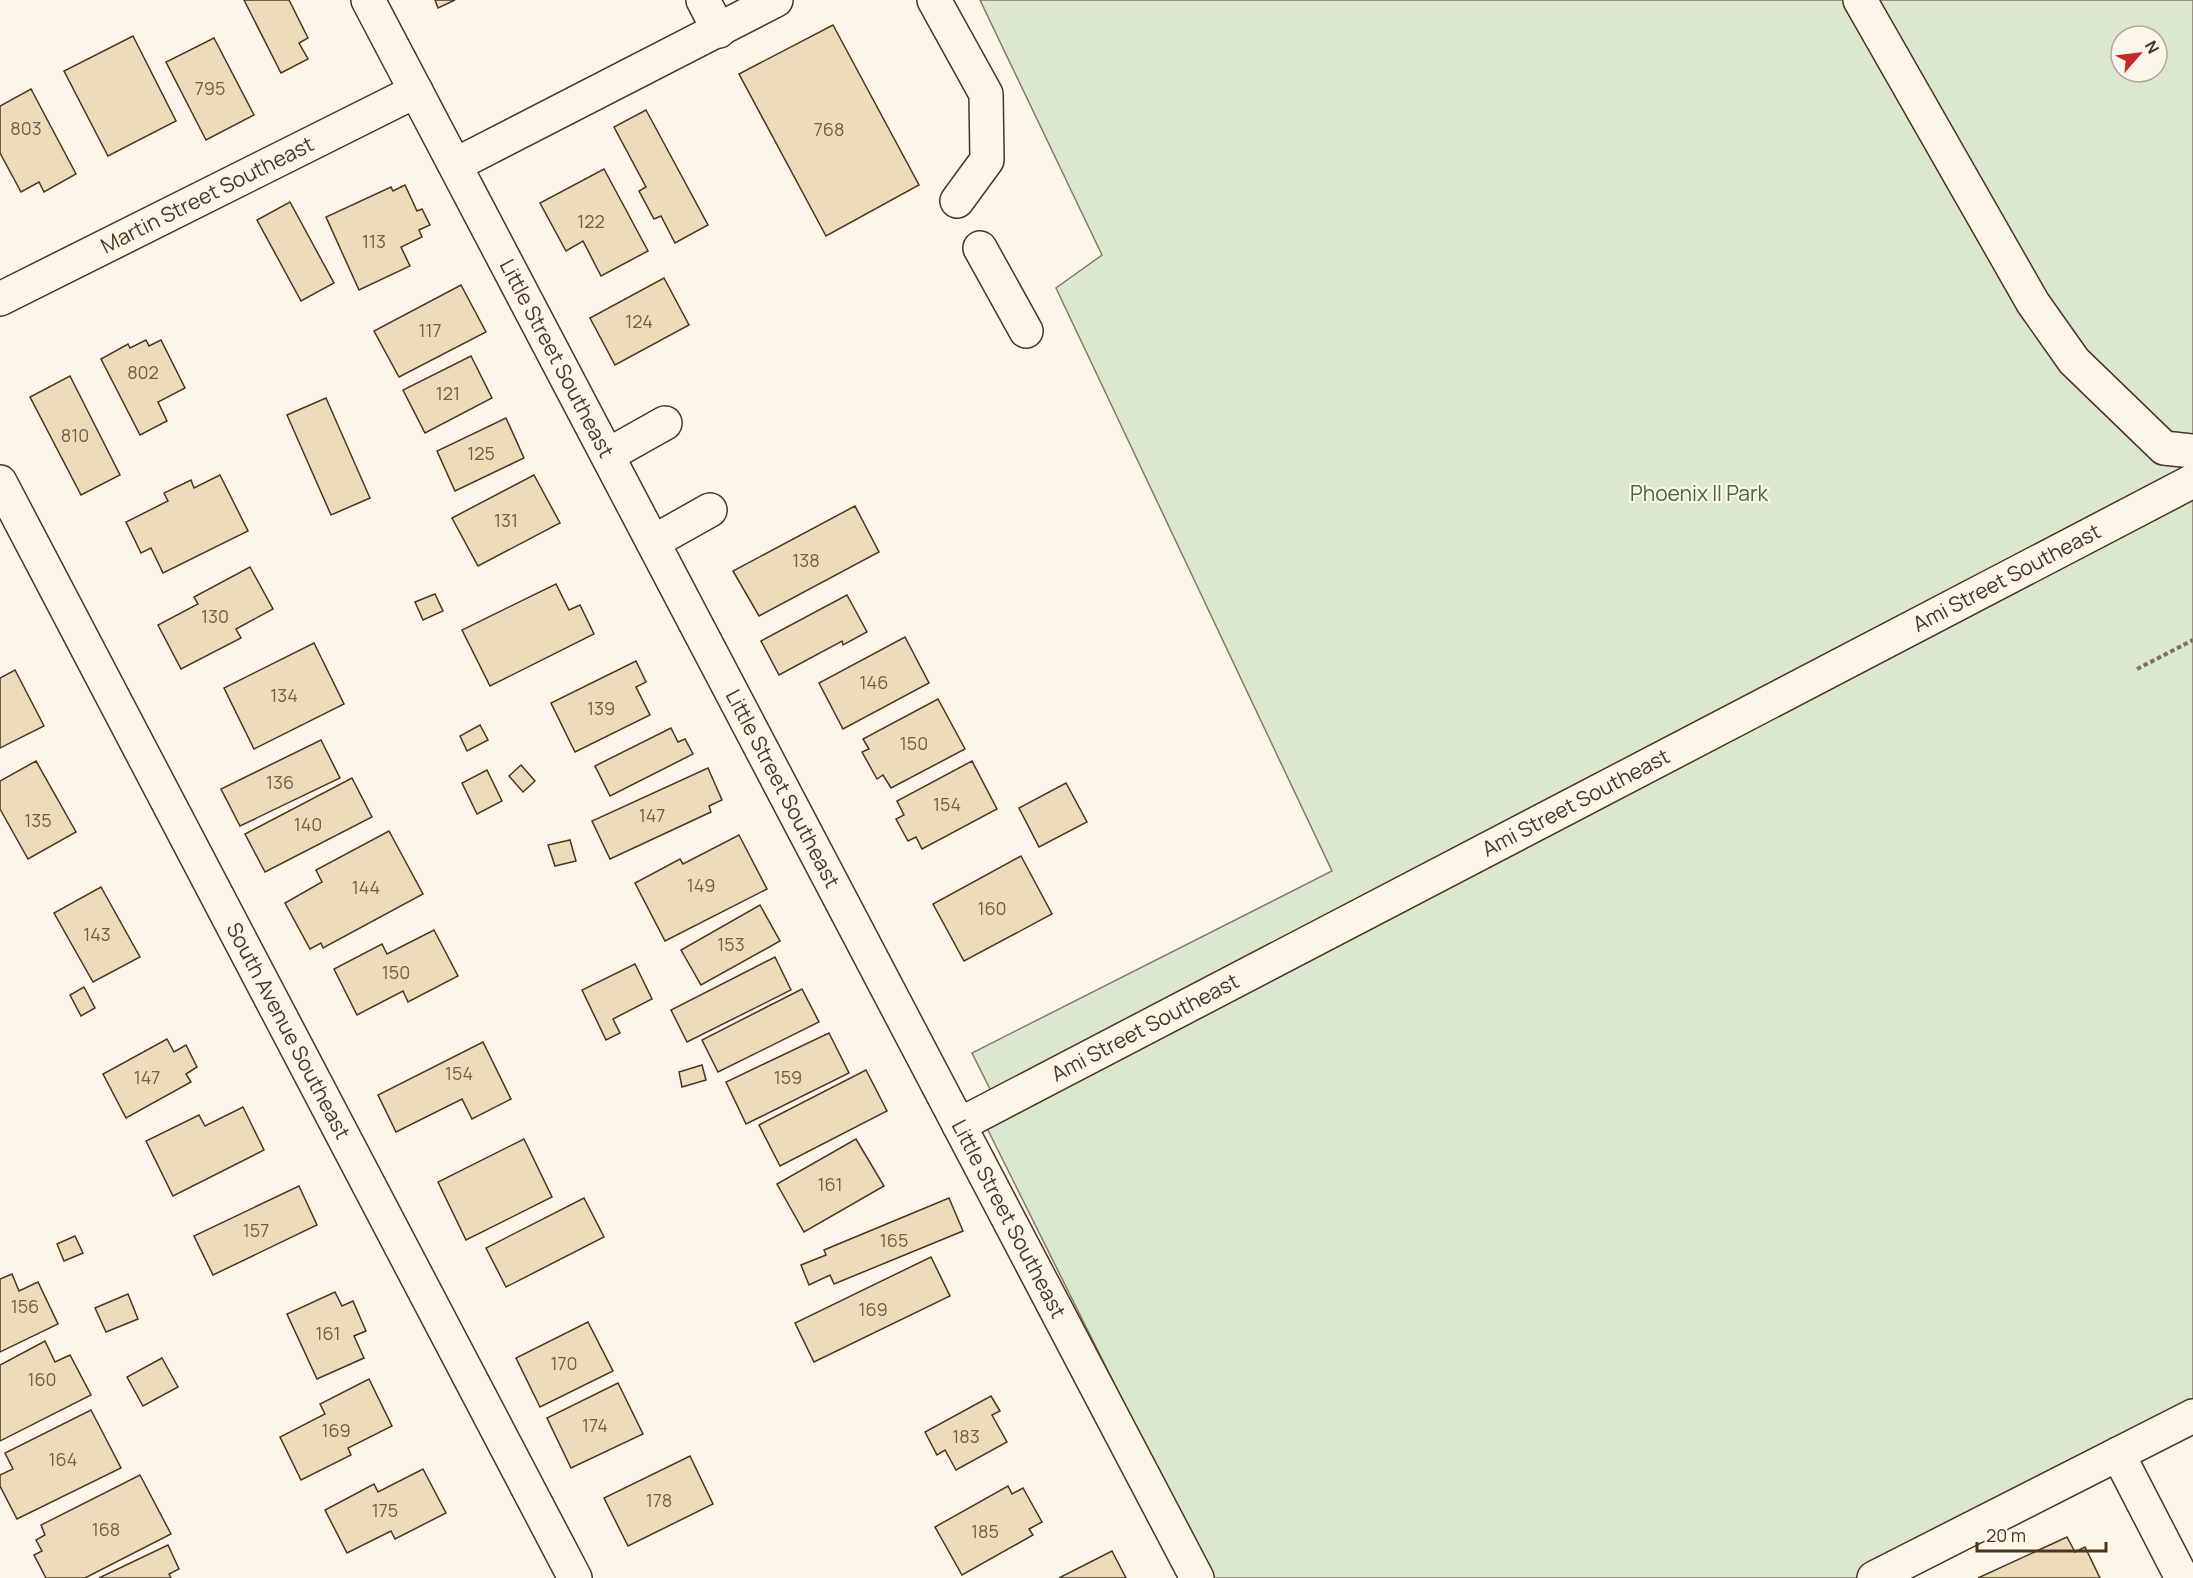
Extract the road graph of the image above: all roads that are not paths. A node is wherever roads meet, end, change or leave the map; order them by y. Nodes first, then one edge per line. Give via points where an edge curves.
1 (368, 0) edge
2 (703, 0) edge
3 (776, 0) edge
4 (934, 0) edge
5 (1860, 0) edge
6 (719, 31) junction
7 (416, 91) junction
8 (455, 165) junction
9 (957, 201) dead end
10 (980, 248) dead end
11 (0, 299) edge
12 (1026, 331) dead end
13 (665, 423) dead end
14 (2193, 451) edge
15 (608, 455) junction
16 (2193, 481) edge
17 (0, 482) edge
18 (710, 510) dead end
19 (653, 542) junction
20 (959, 1125) junction
21 (2193, 1416) edge
22 (2118, 1454) junction
23 (575, 1578) edge
24 (1197, 1578) edge
25 (1874, 1578) edge
26 (2182, 1578) edge

1 - 7 street, Little Street Southeast
2 - 6 street
3 - 6 street
4 - 9 street via 986,94 987,160
5 - 14 street via 2033,303 2074,361 2164,448
6 - 8 street
7 - 8 street, Little Street Southeast
7 - 11 street, Martin Street Southeast
8 - 15 street, Little Street Southeast
10 - 12 street
13 - 15 street
15 - 19 street, Little Street Southeast
16 - 20 street, Ami Street Southeast
17 - 23 street, South Avenue Southeast
18 - 19 street
19 - 20 street, Little Street Southeast
20 - 24 street, Little Street Southeast
21 - 22 street
22 - 25 street
22 - 26 street

